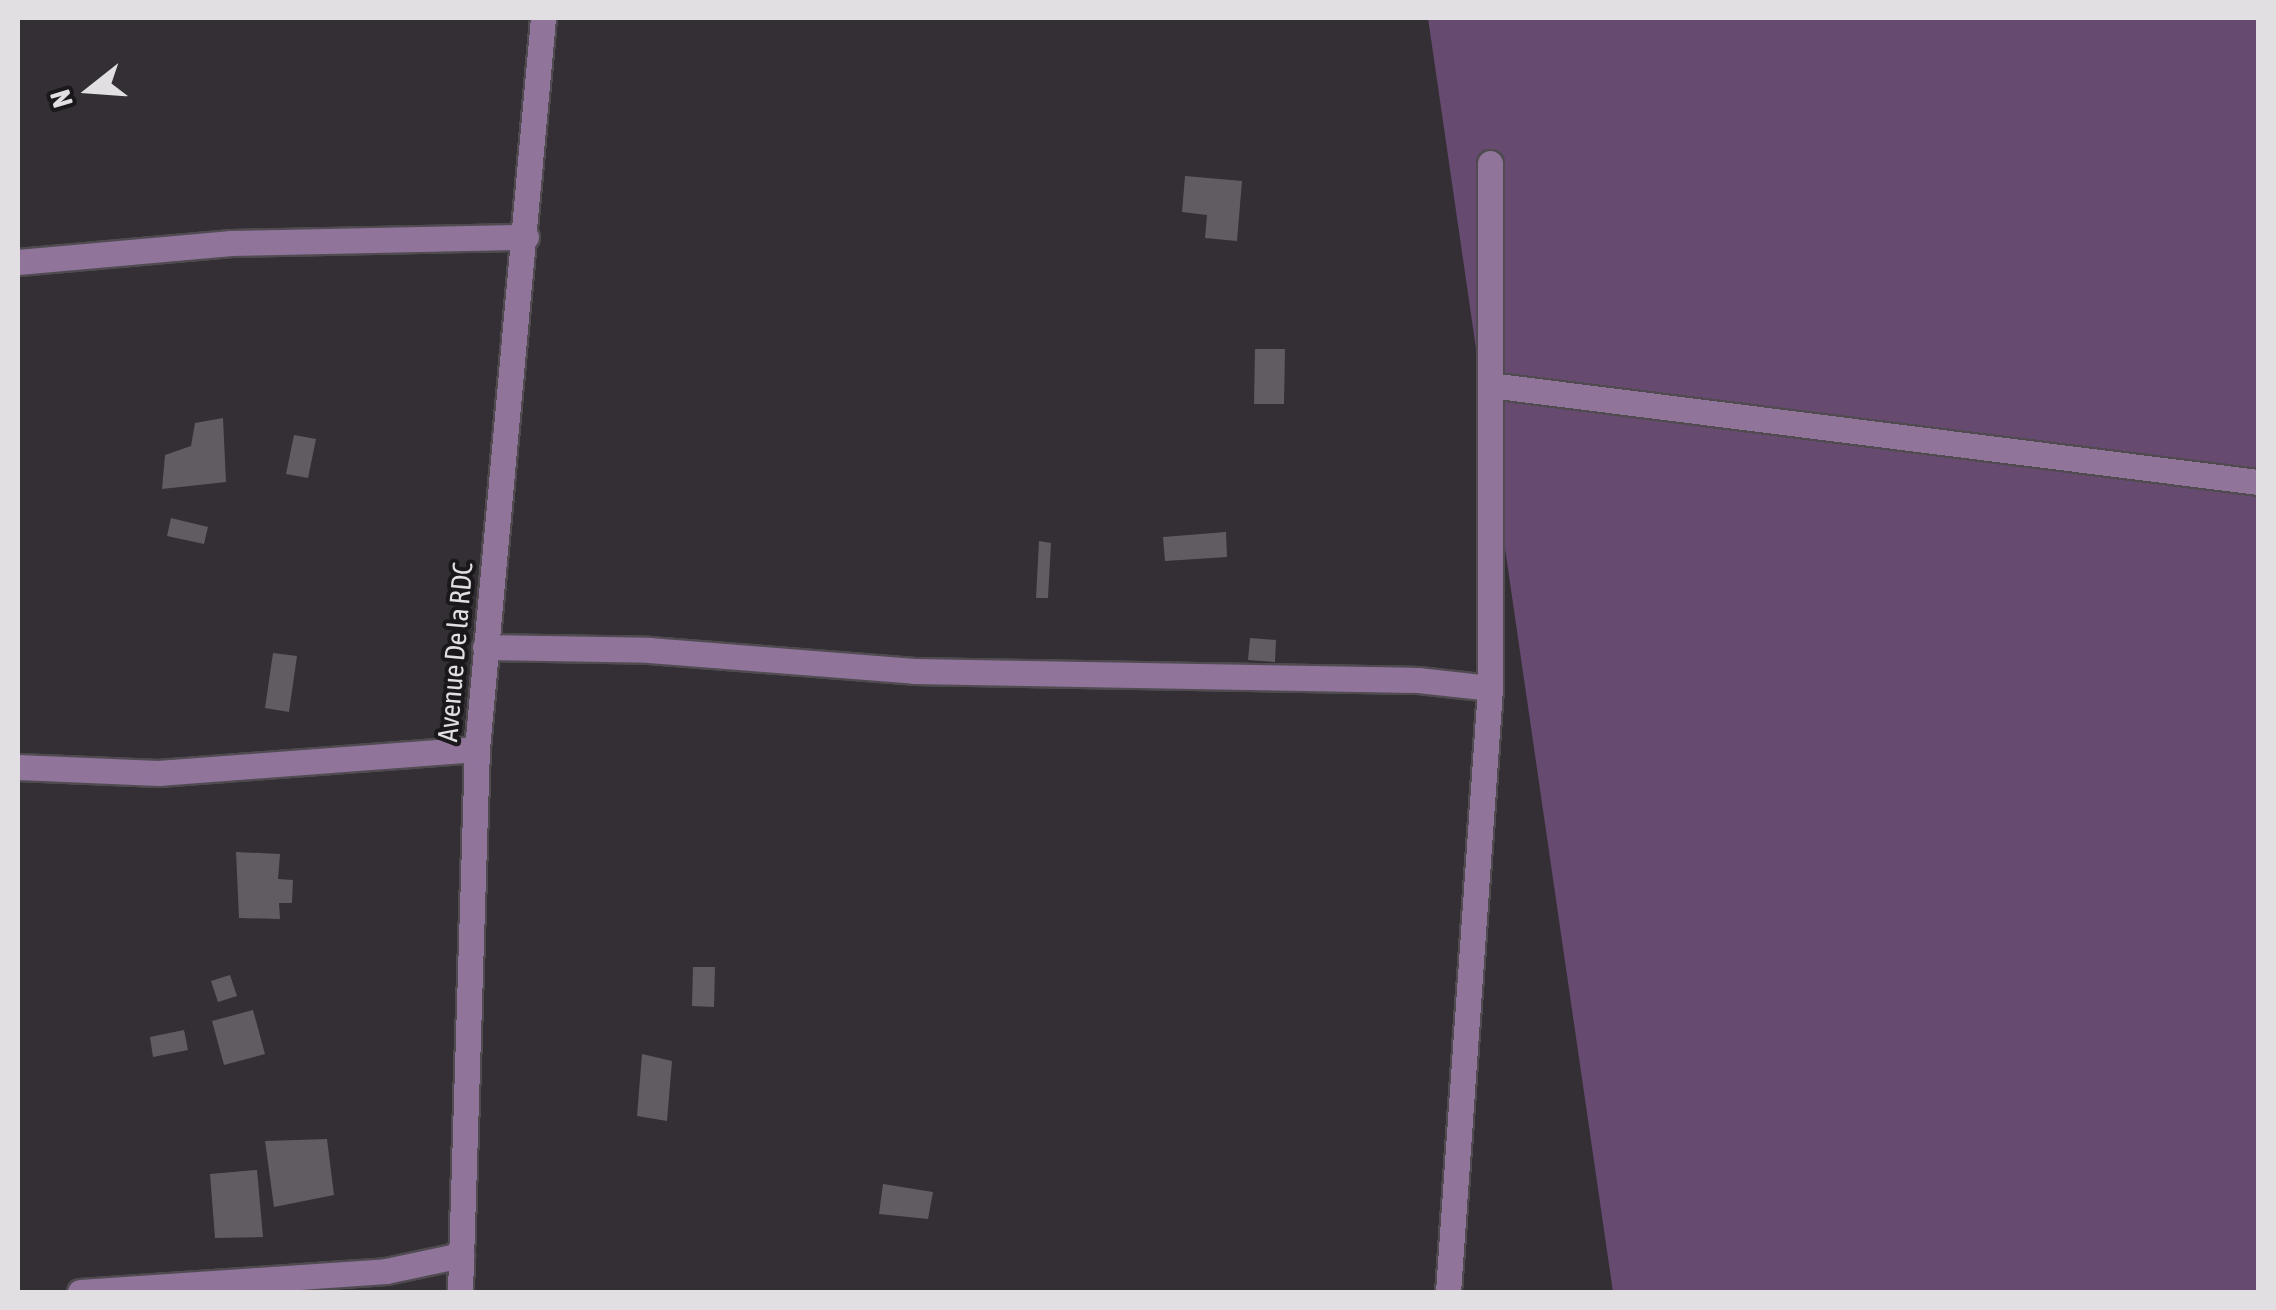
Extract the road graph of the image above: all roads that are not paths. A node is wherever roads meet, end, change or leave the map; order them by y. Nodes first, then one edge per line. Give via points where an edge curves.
1 (544, 18) edge
2 (1490, 164) dead end
3 (526, 236) junction
4 (18, 262) edge
5 (1490, 384) junction
6 (2258, 482) edge
7 (485, 647) junction
8 (1490, 688) junction
9 (477, 749) junction
10 (18, 767) edge
11 (462, 1255) junction
12 (80, 1292) edge
13 (460, 1292) edge
14 (1448, 1292) edge

1 - 3 street, Avenue De la RDC
2 - 5 street
3 - 4 street via 231,243
3 - 7 street, Avenue De la RDC
5 - 6 street
5 - 8 street
7 - 8 street via 649,650 914,671 1418,680
7 - 9 street, Avenue De la RDC
8 - 14 street
9 - 10 street via 158,773
9 - 11 street, Avenue De la RDC
11 - 12 street via 386,1271
11 - 13 street, Avenue De la RDC

